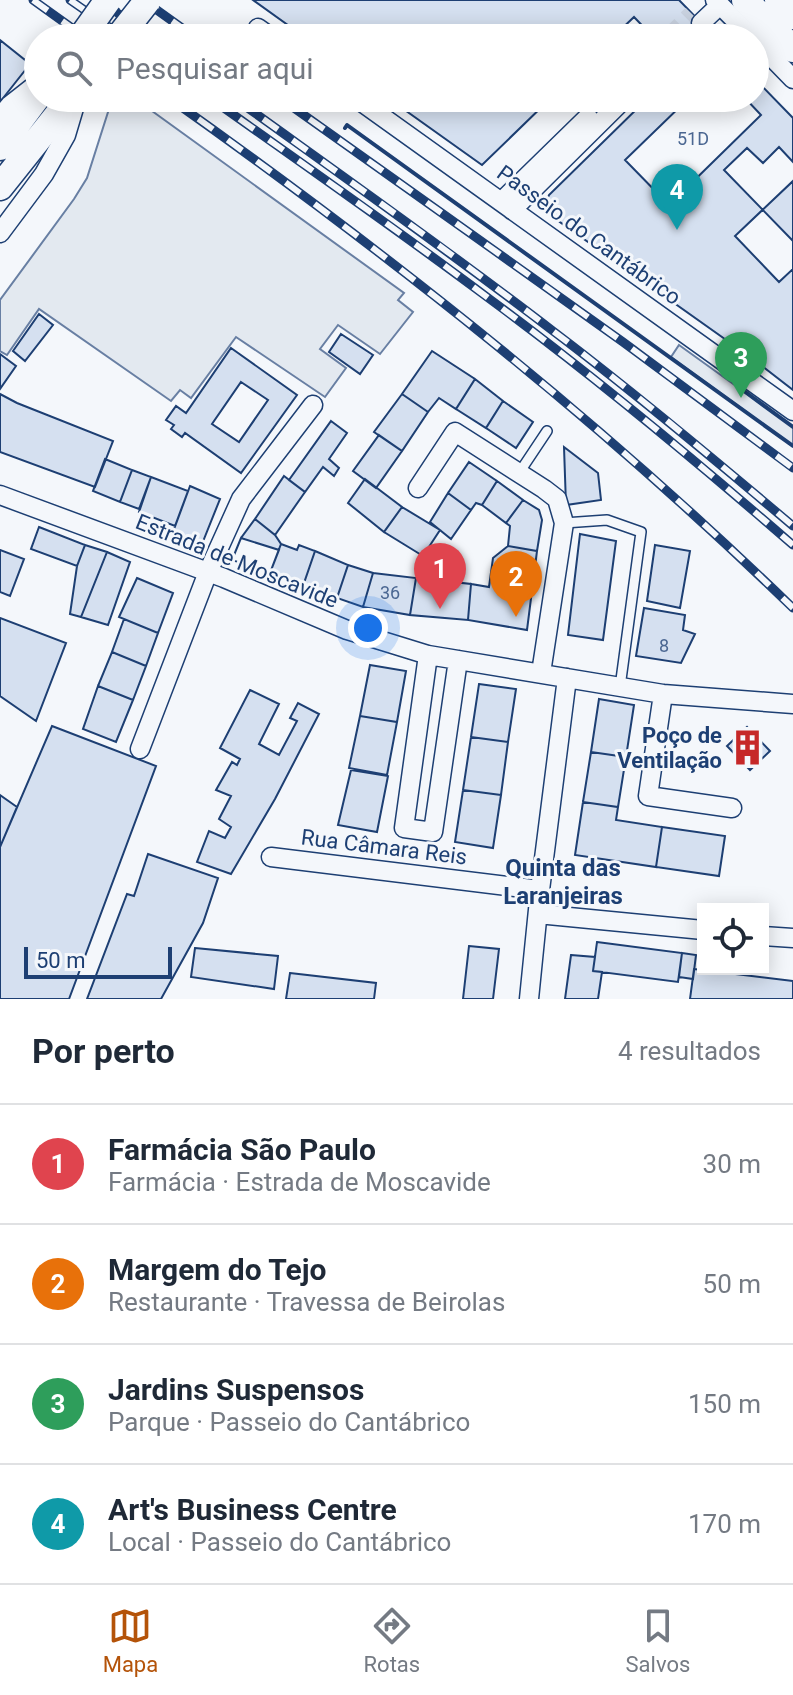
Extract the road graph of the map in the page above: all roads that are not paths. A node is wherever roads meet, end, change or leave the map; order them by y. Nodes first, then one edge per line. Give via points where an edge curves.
1 (108, 0) edge
2 (148, 0) edge
3 (778, 0) edge
4 (722, 1) edge
5 (793, 16) edge
6 (697, 19) tunnel mouth
7 (91, 24) edge
8 (129, 24) edge
9 (741, 24) edge
10 (756, 24) edge
11 (769, 33) edge
12 (793, 49) edge
13 (769, 54) edge
14 (793, 79) edge
15 (24, 94) edge
16 (26, 112) edge
17 (62, 112) edge
18 (71, 112) edge
19 (376, 112) edge
20 (594, 112) edge
21 (610, 112) edge
22 (0, 117) edge
23 (0, 147) edge
24 (0, 187) edge
25 (507, 206) junction
26 (0, 233) edge
27 (313, 405) dead end
28 (793, 411) edge
29 (547, 431) dead end
30 (519, 473) junction
31 (418, 488) dead end
32 (0, 495) edge
33 (564, 523) junction
34 (208, 572) junction
35 (428, 655) junction
36 (458, 660) junction
37 (541, 673) junction
38 (567, 678) junction
39 (620, 687) junction
40 (663, 694) junction
41 (793, 704) edge
42 (140, 749) dead end
43 (732, 808) dead end
44 (271, 857) dead end
45 (540, 890) junction
46 (538, 914) junction
47 (697, 929) edge
48 (769, 936) edge
49 (793, 938) edge
50 (529, 999) edge

1 - 7 main road, bridge
2 - 8 main road, bridge
3 - 5 main road
4 - 6 street
4 - 9 street
4 - 10 main road
11 - 12 main road
13 - 14 street
15 - 22 street
16 - 23 main road
17 - 24 main road
18 - 26 street via 66,135 44,174
19 - 25 street, Passeio do Cantábrico
20 - 25 street
21 - 25 street
25 - 28 street, Passeio do Cantábrico
27 - 34 street via 241,499
29 - 30 lane
30 - 31 street via 455,432
30 - 33 street via 557,499
32 - 34 street, Estrada de Moscavide
33 - 37 street
33 - 39 lane via 607,520 641,532
34 - 35 street, Estrada de Moscavide via 347,630
34 - 42 street
35 - 36 street, Estrada de Moscavide
35 - 36 street via 404,828 433,832
36 - 37 street, Estrada de Moscavide
37 - 38 street, Estrada de Moscavide
38 - 39 street, Estrada de Moscavide
38 - 45 street
39 - 40 street, Estrada de Moscavide
40 - 41 street, Estrada de Moscavide
40 - 43 street via 648,796
44 - 45 street, Rua Câmara Reis
45 - 46 street
46 - 47 street
46 - 50 street
48 - 49 street

